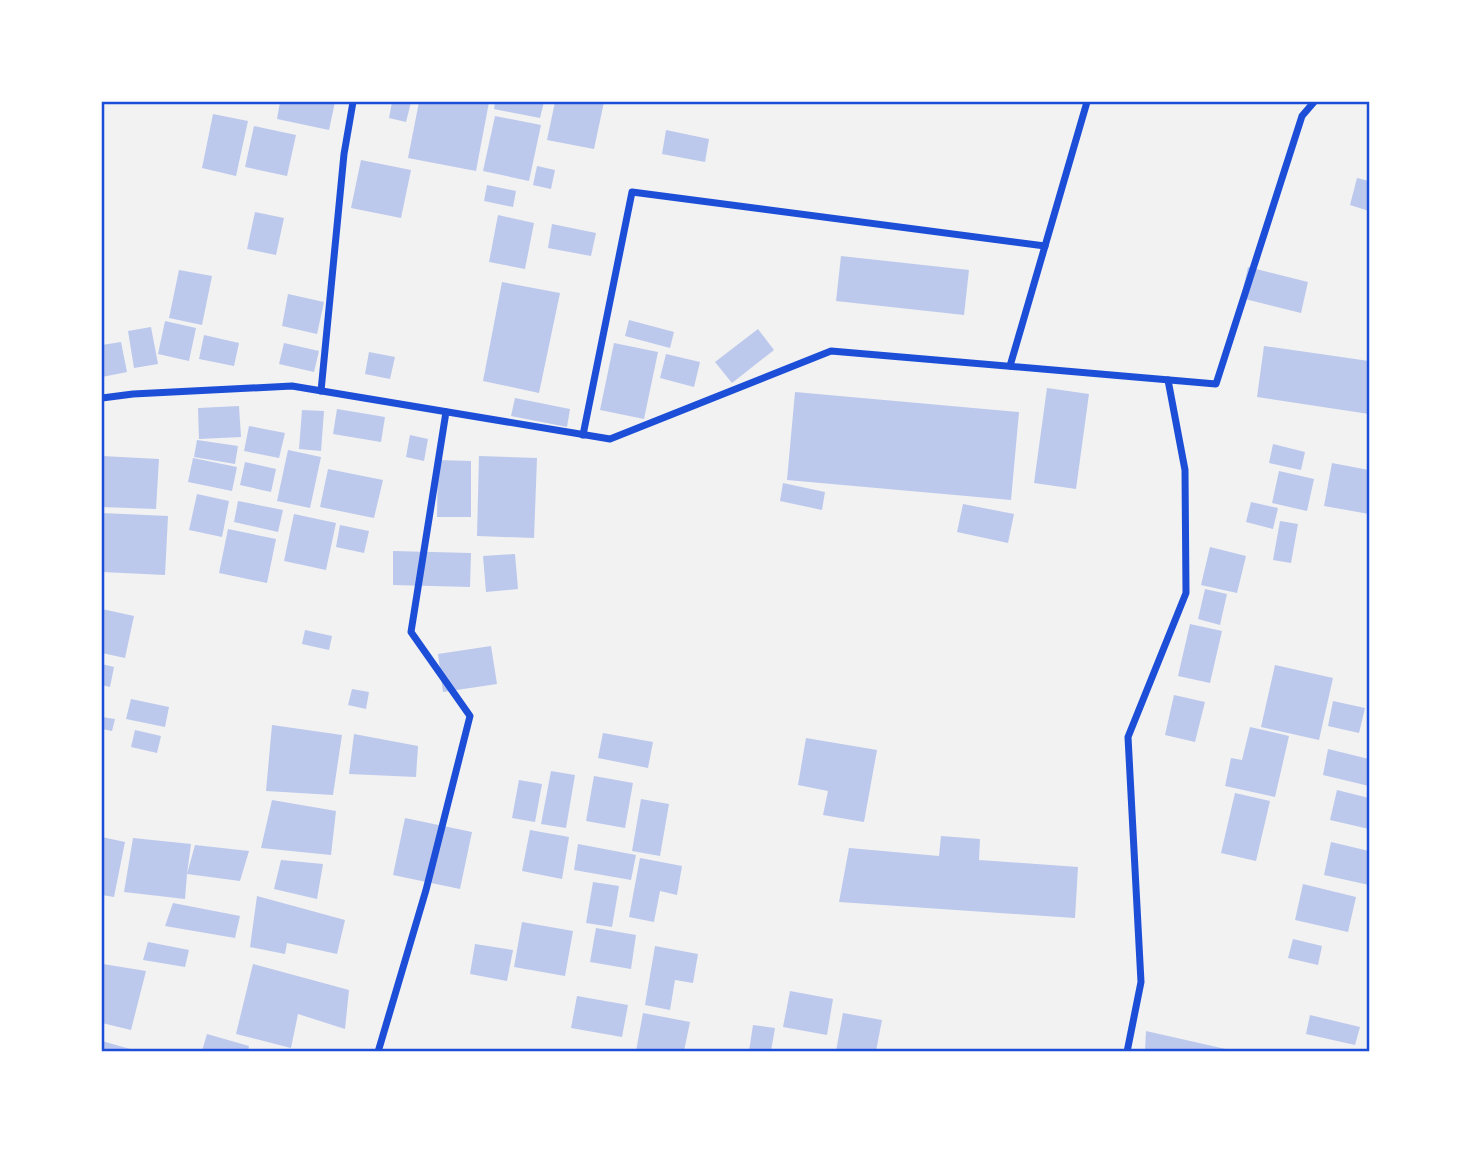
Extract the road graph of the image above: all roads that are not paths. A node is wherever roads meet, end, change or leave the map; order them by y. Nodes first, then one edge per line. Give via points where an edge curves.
1 (353, 102) edge
2 (1087, 102) edge
3 (1314, 102) edge
4 (1045, 246) junction
5 (1010, 366) junction
6 (1168, 380) junction
7 (321, 391) junction
8 (102, 398) edge
9 (446, 412) junction
10 (583, 435) junction
11 (378, 1052) edge
12 (1128, 1052) edge

1 - 7 street
2 - 4 street
3 - 6 street via 1302,116 1216,384
4 - 5 street
4 - 10 street via 632,192
5 - 6 street
5 - 10 street via 831,351 610,439
6 - 12 street via 1185,470 1186,593 1128,737 1141,982
7 - 8 street via 292,386
7 - 9 street
9 - 10 street
9 - 11 street via 411,632 470,716 426,890

